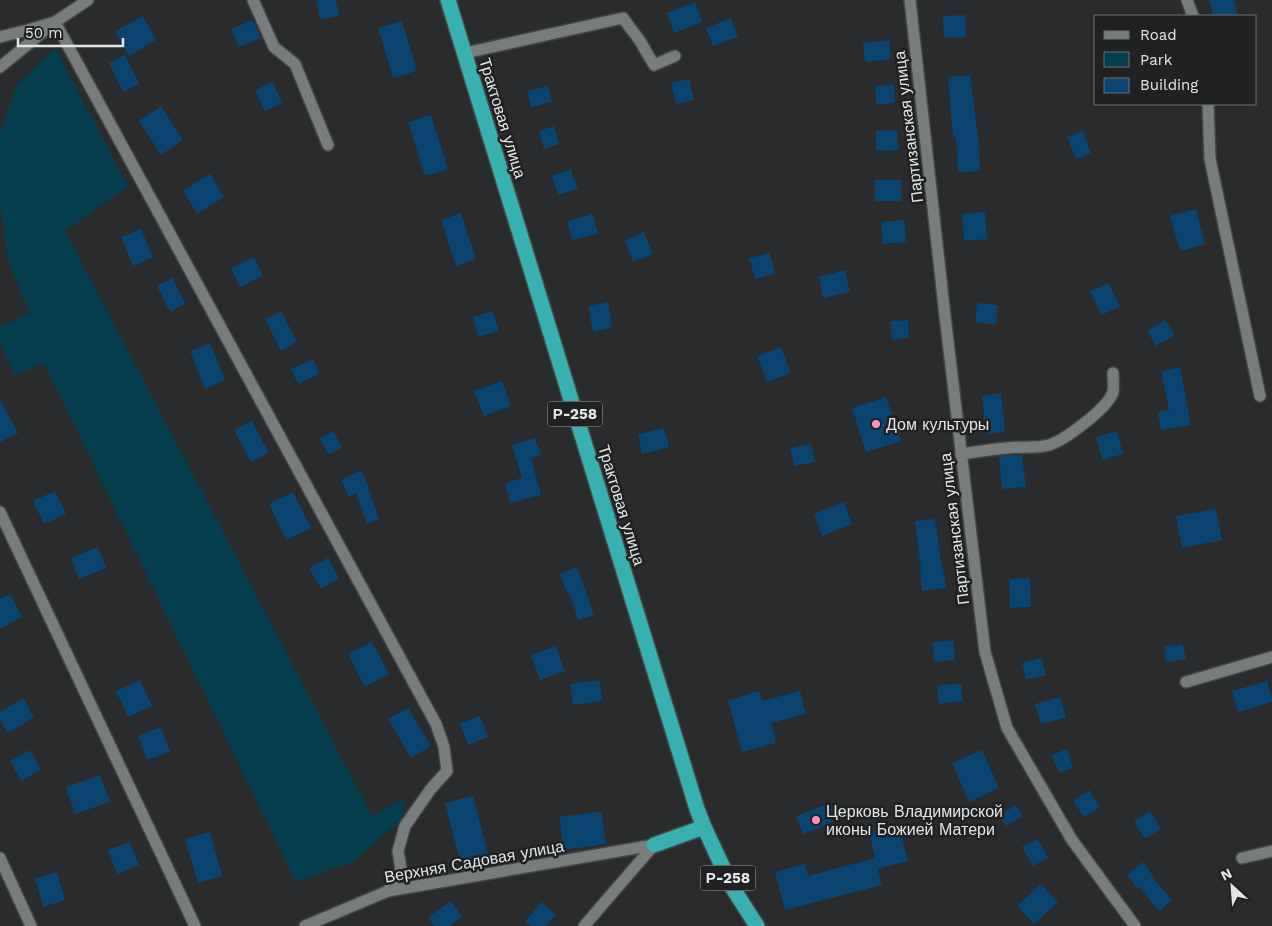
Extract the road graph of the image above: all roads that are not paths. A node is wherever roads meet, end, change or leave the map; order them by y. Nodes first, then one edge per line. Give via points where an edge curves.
1 (88, 0) edge
2 (253, 0) edge
3 (448, 0) edge
4 (910, 0) edge
5 (1187, 0) edge
6 (1193, 15) edge
7 (55, 22) junction
8 (0, 37) edge
9 (465, 54) junction
10 (675, 56) dead end
11 (0, 68) edge
12 (1208, 105) edge
13 (328, 145) dead end
14 (1113, 373) dead end
15 (1260, 396) dead end
16 (961, 454) junction
17 (0, 512) edge
18 (1272, 657) edge
19 (1186, 682) dead end
20 (704, 827) junction
21 (654, 845) junction
22 (1272, 851) edge
23 (0, 858) edge
24 (1242, 858) dead end
25 (388, 891) junction
26 (31, 926) edge
27 (195, 926) edge
28 (304, 926) edge
29 (584, 926) edge
30 (757, 926) edge
31 (1136, 926) edge

1 - 7 street
2 - 13 street via 274,47 295,64
3 - 9 highway, Трактовая улица / Р-258
4 - 16 street, Партизанская улица
5 - 6 street
7 - 8 street
7 - 11 street
7 - 25 street via 436,724 444,747 447,771 404,826 398,851 401,869
9 - 10 street via 623,18 654,65
9 - 20 highway, Трактовая улица / Р-258
12 - 15 street via 1210,158
14 - 16 street via 1113,391 1109,400 1094,416 1050,445
16 - 31 street, Партизанская улица via 985,652 1007,728 1072,840
17 - 27 street
18 - 19 street
20 - 21 highway
20 - 30 highway, Трактовая улица / Р-258 via 732,887
21 - 25 street, Верхняя Садовая улица
21 - 29 street
22 - 24 street
23 - 26 street
25 - 28 street, Верхняя Садовая улица

